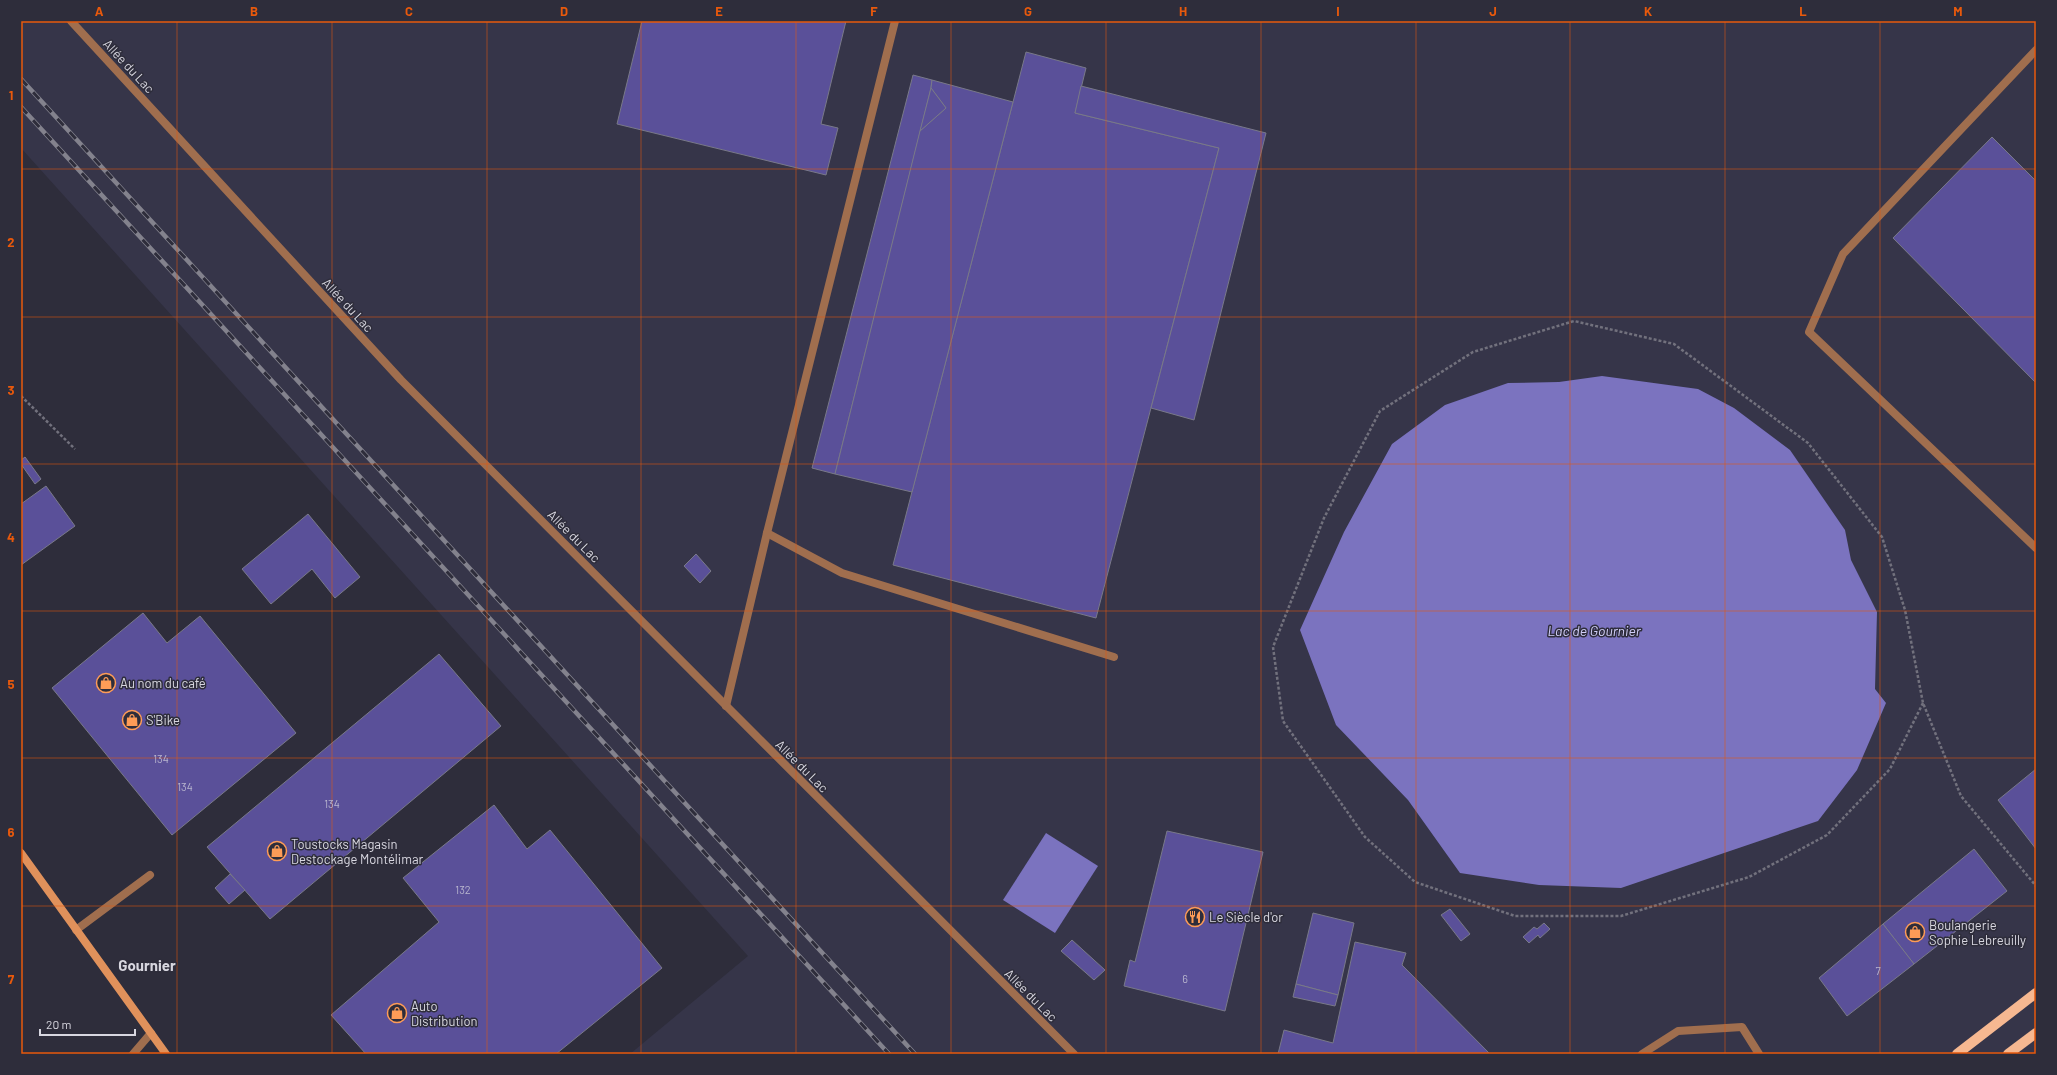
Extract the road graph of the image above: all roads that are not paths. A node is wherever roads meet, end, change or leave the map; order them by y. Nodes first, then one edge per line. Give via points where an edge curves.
1 (71, 21) edge
2 (895, 21) edge
3 (2036, 50) edge
4 (767, 533) junction
5 (2036, 548) edge
6 (1114, 657) dead end
7 (726, 706) junction
8 (21, 853) edge
9 (150, 874) dead end
10 (76, 930) junction
11 (2036, 993) edge
12 (2036, 1032) edge
13 (151, 1033) junction
14 (133, 1054) edge
15 (166, 1054) edge
16 (1074, 1054) edge
17 (1642, 1054) edge
18 (1759, 1054) edge
19 (1957, 1054) edge
20 (2008, 1054) edge

1 - 7 street, Allée du Lac via 401,380
2 - 4 street
3 - 5 street via 1843,254 1809,332
4 - 6 street via 842,573
4 - 7 street
7 - 16 street, Allée du Lac
8 - 10 main road
9 - 10 street
10 - 13 main road
11 - 19 main road
12 - 20 main road
13 - 14 street
13 - 15 main road
17 - 18 street via 1678,1031 1742,1027

